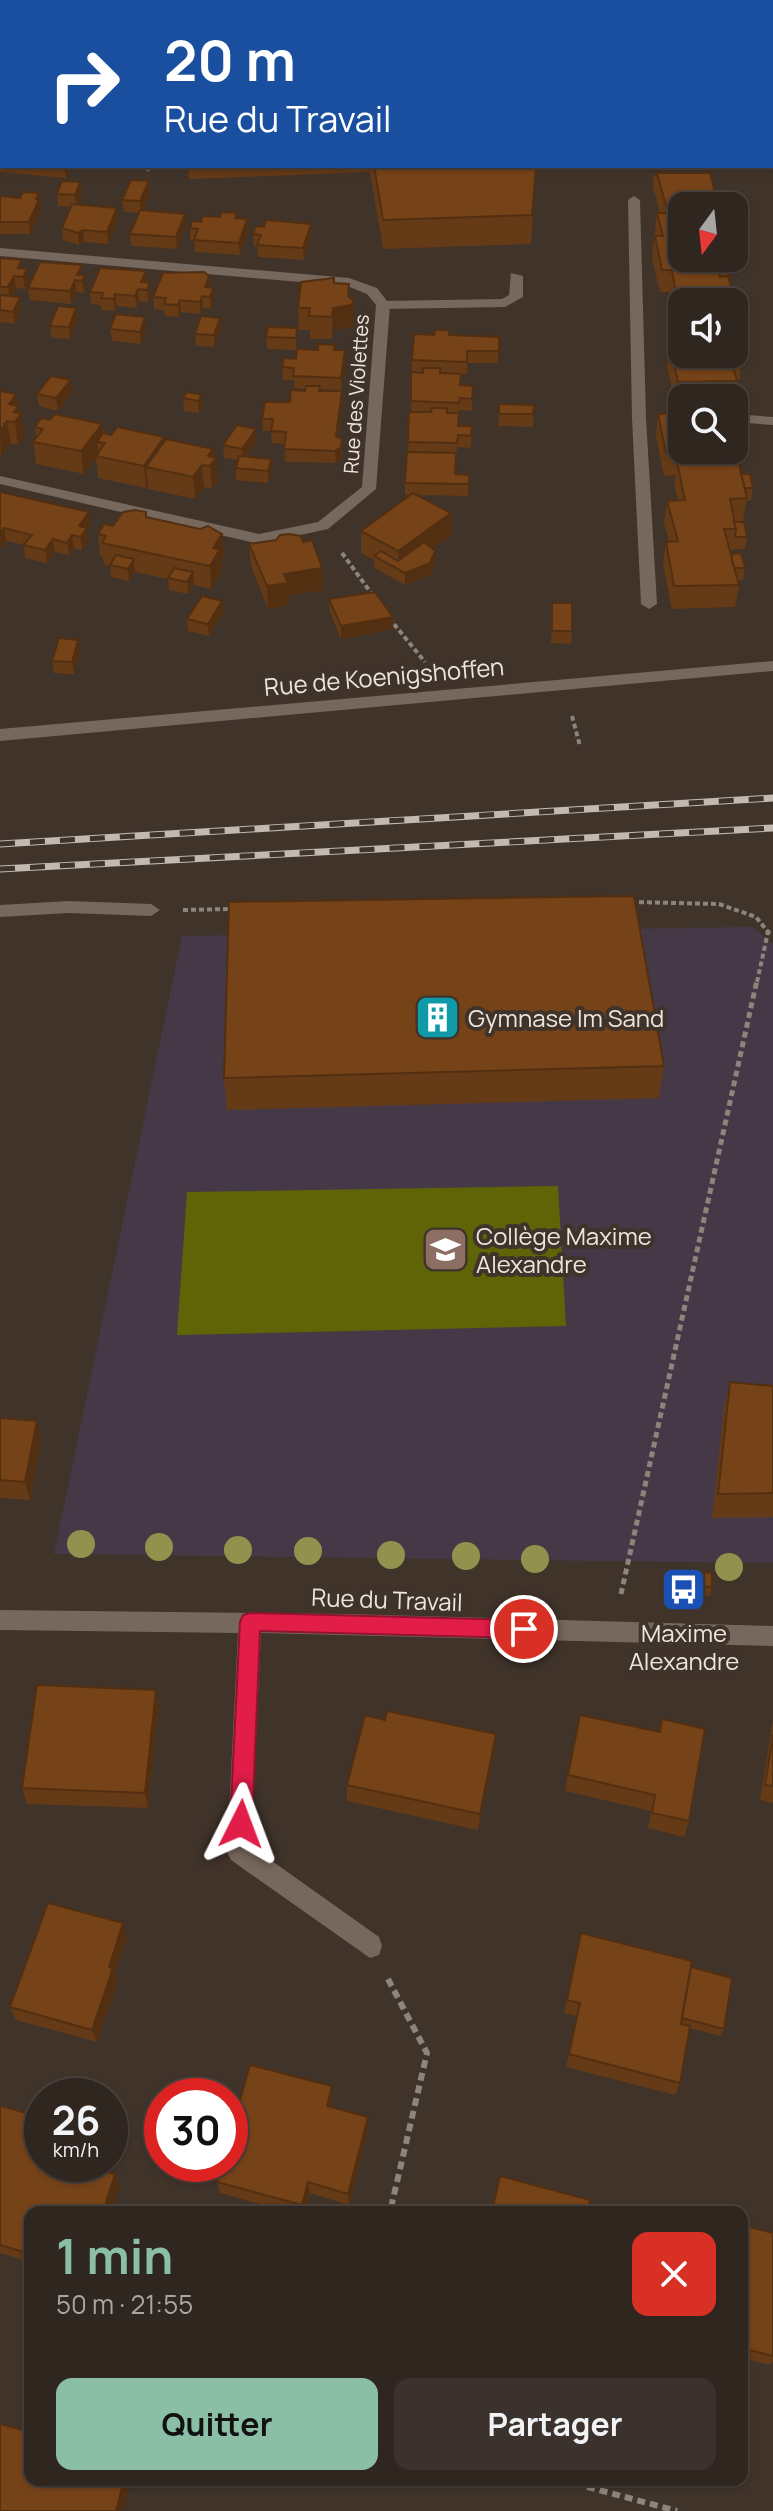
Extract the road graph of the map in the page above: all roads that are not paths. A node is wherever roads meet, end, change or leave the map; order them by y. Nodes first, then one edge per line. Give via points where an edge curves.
1 (634, 200) dead end
2 (0, 252) edge
3 (516, 276) dead end
4 (383, 305) junction
5 (748, 419) edge
6 (773, 421) edge
7 (0, 480) edge
8 (649, 604) dead end
9 (773, 666) edge
10 (0, 735) edge
11 (151, 910) road end
12 (0, 911) edge
13 (0, 1620) edge
14 (250, 1622) junction
15 (773, 1636) edge
16 (370, 1946) road end

1 - 8 street
2 - 4 street, Rue des Violettes via 349,282 372,291
3 - 4 street via 516,297 505,303
4 - 7 street, Rue des Violettes via 369,489 323,526 259,539
5 - 6 street
9 - 10 street, Rue de Koenigshoffen
11 - 12 street
13 - 14 street, Rue du Travail
14 - 15 street, Rue du Travail
14 - 16 street via 239,1852

